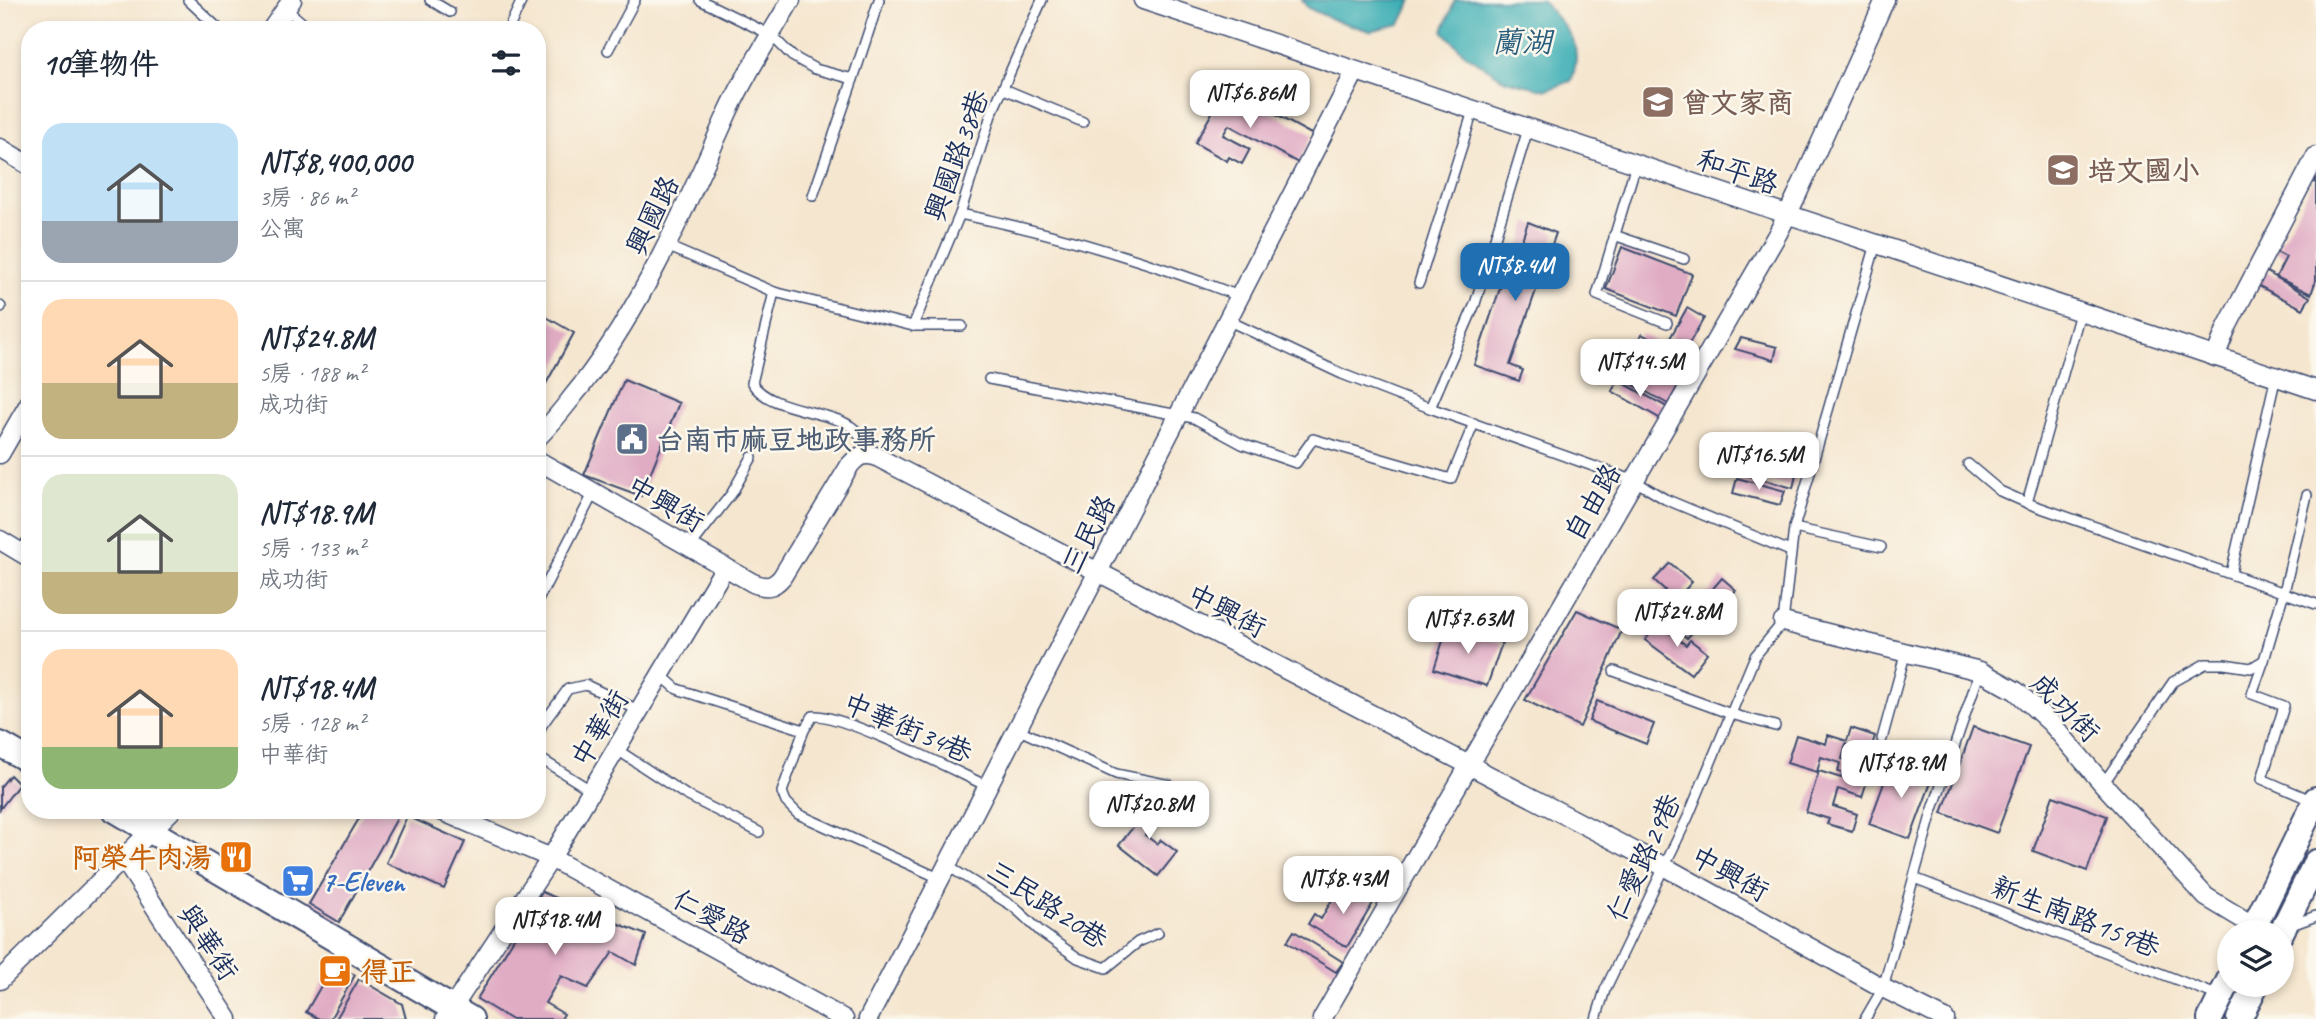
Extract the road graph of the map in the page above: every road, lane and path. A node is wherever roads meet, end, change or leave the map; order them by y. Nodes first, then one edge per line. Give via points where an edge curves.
1 (188, 0) edge
2 (430, 0) edge
3 (522, 0) edge
4 (635, 0) edge
5 (701, 0) edge
6 (791, 0) edge
7 (879, 0) edge
8 (1042, 0) edge
9 (1143, 0) edge
10 (1885, 0) edge
11 (289, 5) edge
12 (450, 12) dead end
13 (210, 21) edge
14 (277, 21) edge
15 (303, 21) edge
16 (512, 21) edge
17 (771, 35) junction
18 (608, 50) dead end
19 (1355, 72) junction
20 (853, 79) junction
21 (1004, 89) junction
22 (1473, 111) junction
23 (1083, 122) dead end
24 (1528, 129) junction
25 (0, 148) edge
26 (2316, 156) edge
27 (21, 161) edge
28 (1636, 164) junction
29 (813, 196) dead end
30 (960, 214) junction
31 (1787, 215) junction
32 (1614, 235) junction
33 (1876, 244) junction
34 (667, 246) junction
35 (1684, 259) dead end
36 (1419, 283) dead end
37 (774, 292) junction
38 (1239, 296) junction
39 (2080, 313) junction
40 (1227, 320) junction
41 (1667, 323) dead end
42 (913, 326) junction
43 (962, 326) dead end
44 (2215, 358) junction
45 (2276, 376) junction
46 (989, 379) dead end
47 (2316, 390) edge
48 (1430, 408) junction
49 (1178, 416) junction
50 (21, 418) edge
51 (1474, 423) junction
52 (546, 430) edge
53 (0, 454) edge
54 (866, 454) junction
55 (752, 457) dead end
56 (1968, 464) dead end
57 (546, 465) edge
58 (1634, 481) junction
59 (594, 492) junction
60 (2307, 495) dead end
61 (2027, 503) junction
62 (1794, 528) junction
63 (0, 540) edge
64 (21, 547) edge
65 (690, 547) junction
66 (1881, 547) dead end
67 (1790, 551) junction
68 (725, 567) junction
69 (1098, 573) junction
70 (2231, 573) junction
71 (546, 585) edge
72 (2284, 592) junction
73 (2316, 604) edge
74 (1783, 622) junction
75 (1906, 651) junction
76 (2264, 660) junction
77 (1614, 671) dead end
78 (1980, 671) junction
79 (662, 676) junction
80 (640, 711) junction
81 (1731, 714) junction
82 (546, 719) edge
83 (1775, 726) dead end
84 (1016, 728) junction
85 (804, 730) junction
86 (1882, 739) dead end
87 (0, 744) edge
88 (616, 749) junction
89 (21, 756) edge
90 (546, 761) edge
91 (1469, 766) junction
92 (2103, 784) junction
93 (1170, 785) dead end
94 (987, 786) junction
95 (592, 791) junction
96 (2315, 800) edge
97 (130, 819) edge
98 (163, 819) edge
99 (460, 819) edge
100 (151, 831) junction
101 (759, 832) dead end
102 (124, 858) junction
103 (551, 858) junction
104 (2316, 862) edge
105 (1665, 867) junction
106 (943, 871) junction
107 (1914, 878) junction
108 (2316, 916) edge
109 (2239, 920) edge
110 (2258, 920) edge
111 (2287, 920) edge
112 (2294, 925) edge
113 (1158, 933) dead end
114 (0, 980) edge
115 (2217, 984) edge
116 (1883, 988) junction
117 (2220, 997) edge
118 (2250, 997) edge
119 (456, 1015) edge
120 (228, 1019) edge
121 (844, 1019) edge
122 (867, 1019) edge
123 (1322, 1019) edge
124 (1596, 1019) edge
125 (1865, 1019) edge
126 (1945, 1019) edge
127 (2210, 1019) edge
128 (2239, 1019) edge

1 - 13 lane
2 - 12 lane
3 - 16 lane
4 - 18 lane
5 - 17 lane
6 - 17 street, 興國路
7 - 20 lane
8 - 21 lane, 興國路38巷
9 - 19 street, 和平路
10 - 31 street, 自由路
11 - 14 street
11 - 15 lane
17 - 20 lane via 792,56 815,69
17 - 34 street, 興國路 via 729,111
19 - 22 street, 和平路
19 - 38 street, 三民路
20 - 29 lane
21 - 23 lane
21 - 30 lane, 興國路38巷 via 991,115
22 - 24 street, 和平路
22 - 36 lane
24 - 28 street, 和平路
24 - 48 lane via 1475,304
25 - 27 street
26 - 44 street
28 - 31 street, 和平路
28 - 32 lane
30 - 38 lane via 1028,227 1117,253
30 - 42 lane, 興國路38巷
31 - 33 street, 和平路
31 - 58 street, 自由路
32 - 35 lane
32 - 41 lane via 1597,295
33 - 39 street, 和平路
33 - 62 lane
34 - 37 lane
34 - 52 street, 興國路 via 629,319
37 - 42 lane
37 - 54 lane via 752,383 778,402 847,424 859,433
38 - 40 street, 三民路
39 - 44 street, 和平路
39 - 61 lane
40 - 48 lane via 1342,374
40 - 49 street, 三民路
42 - 43 lane
44 - 45 street, 和平路
45 - 47 street, 和平路
45 - 70 lane
46 - 49 lane
48 - 51 lane
49 - 51 lane via 1194,418 1242,444 1296,463 1313,439 1451,479
49 - 69 street, 三民路
50 - 53 street
51 - 58 lane
54 - 68 street, 中興街 via 850,465 776,584 762,586
54 - 69 street, 中興街
55 - 65 lane via 732,493
56 - 61 lane via 2000,491
57 - 59 street, 中興街
58 - 67 lane via 1665,499
58 - 91 street, 自由路
59 - 65 street, 中興街
59 - 71 lane
60 - 72 lane
61 - 70 lane
62 - 66 lane
62 - 67 lane
63 - 64 street
65 - 68 street, 中興街
67 - 74 lane
68 - 79 street, 中華街
69 - 84 street, 三民路
69 - 91 street, 中興街
70 - 72 lane
72 - 73 lane
72 - 76 lane
74 - 75 street, 成功街
74 - 81 lane, 仁愛路29巷 via 1755,656
75 - 78 street, 成功街
75 - 86 lane
76 - 92 lane via 2251,668 2205,664 2174,682
76 - 96 lane via 2252,694 2284,706 2262,779
77 - 81 lane
78 - 92 street, 成功街 via 2025,699
78 - 107 lane
79 - 80 street, 中華街
79 - 85 lane, 中華街34巷 via 677,689
80 - 82 lane via 586,685 568,689
80 - 88 street, 中華街
81 - 83 lane
81 - 105 lane, 仁愛路29巷
84 - 93 lane via 1116,774
84 - 94 street, 三民路
85 - 94 lane, 中華街34巷 via 813,716 821,715
85 - 106 lane, 三民路20巷 via 782,792 786,802 798,814
87 - 89 main road
88 - 95 street, 中華街
88 - 101 lane via 686,795
90 - 95 lane
91 - 105 street, 中興街
91 - 123 street, 自由路
92 - 109 street, 成功街 via 2206,897
94 - 106 street, 三民路
95 - 103 street, 中華街
96 - 110 main road
97 - 100 main road
98 - 100 street
99 - 103 street, 仁愛路
100 - 102 street
100 - 119 main road
102 - 114 street
102 - 120 street, 與華街
103 - 119 street, 中華街
103 - 121 street, 仁愛路
104 - 111 main road
105 - 116 street, 中興街
105 - 124 lane, 仁愛路29巷 via 1605,990
106 - 113 lane, 三民路20巷 via 1014,907 1041,932 1095,966 1106,968 1138,942
106 - 122 street, 三民路
107 - 115 lane, 新生南路159巷
107 - 116 lane
108 - 112 lane
116 - 125 lane
116 - 126 street, 中興街
117 - 127 main road
118 - 128 main road

